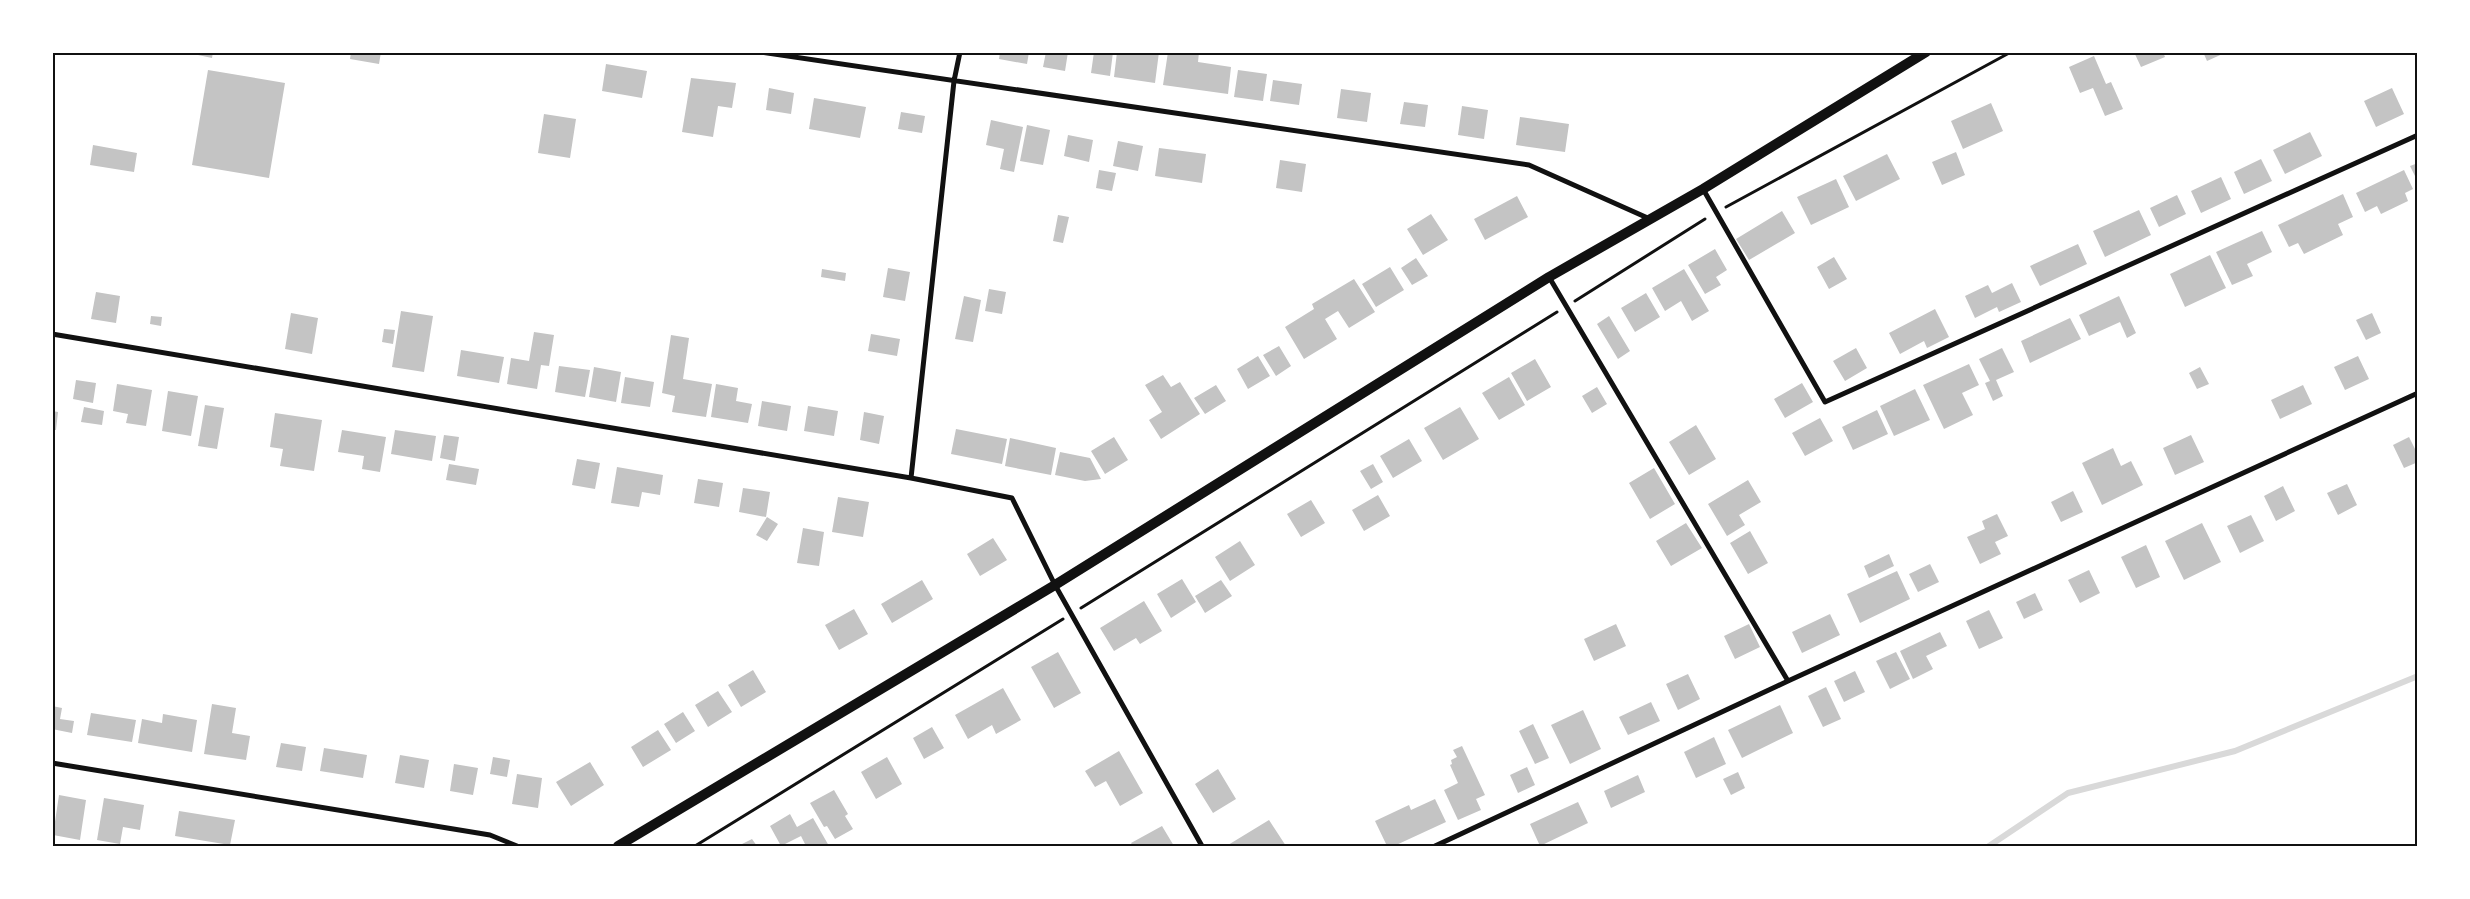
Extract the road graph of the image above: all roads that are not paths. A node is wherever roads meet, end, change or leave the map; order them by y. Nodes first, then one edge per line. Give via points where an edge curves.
1 (760, 52) edge
2 (960, 52) edge
3 (1926, 52) edge
4 (954, 81) junction
5 (2418, 135) edge
6 (1703, 189) junction
7 (1650, 220) junction
8 (1548, 277) junction
9 (52, 334) edge
10 (2418, 393) edge
11 (911, 478) junction
12 (1055, 585) junction
13 (1788, 680) junction
14 (52, 763) edge
15 (517, 846) edge
16 (618, 846) edge
17 (1202, 846) edge
18 (1435, 846) edge

1 - 4 street
2 - 4 street
3 - 6 main road
4 - 7 street via 1529,165
4 - 11 street
5 - 6 street via 1825,402
6 - 7 main road
7 - 8 main road
8 - 12 main road
8 - 13 street
9 - 11 street
10 - 13 street
11 - 12 street via 1012,498
12 - 16 main road
12 - 17 street
13 - 18 street
14 - 15 street via 490,835

